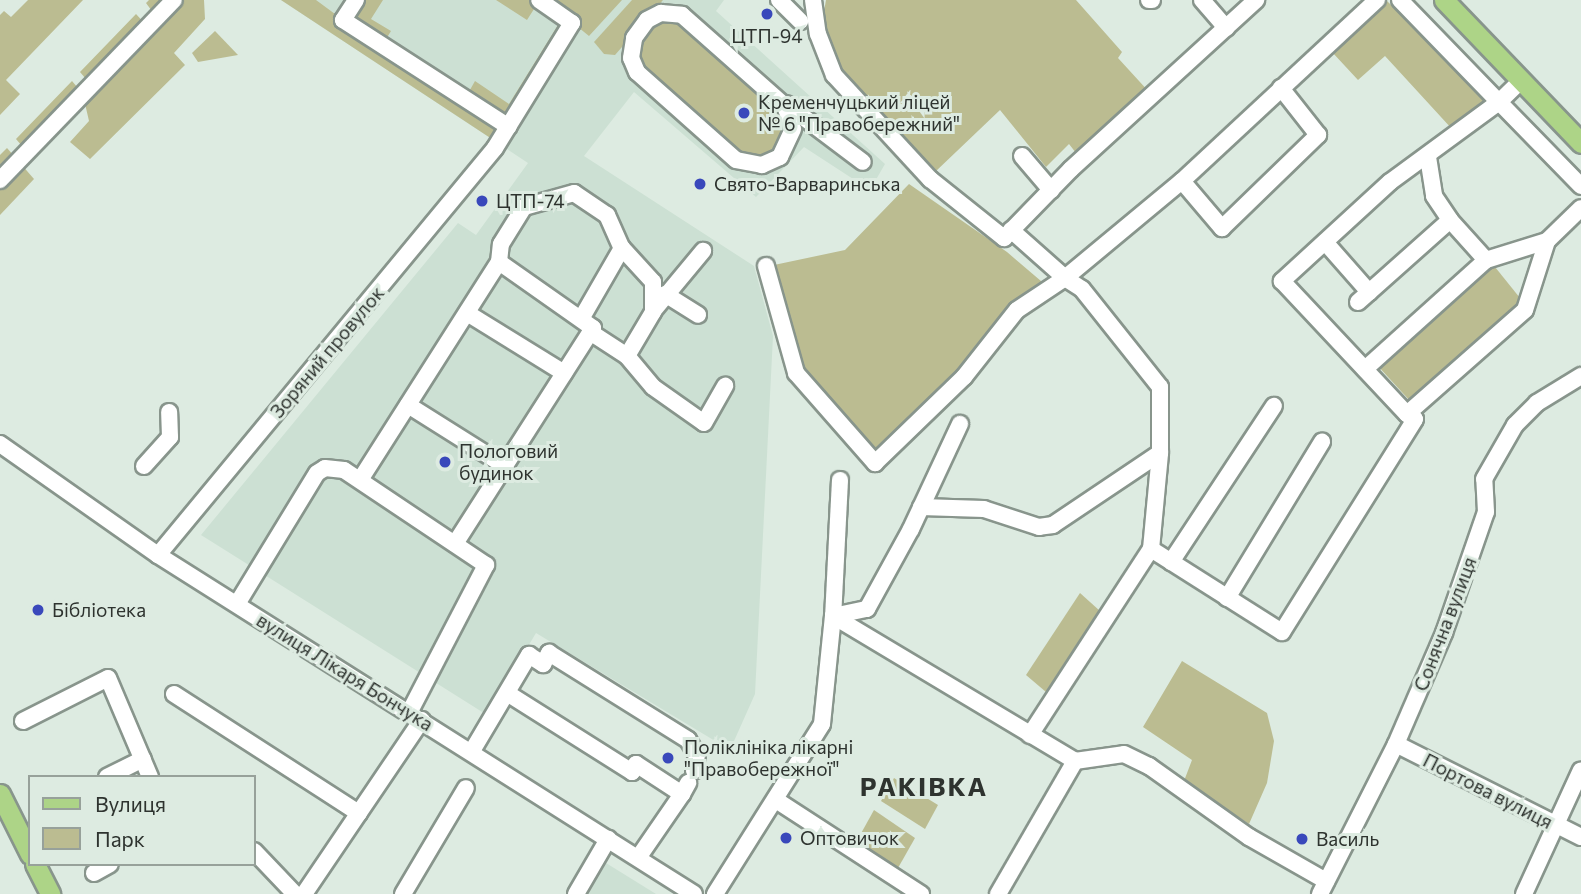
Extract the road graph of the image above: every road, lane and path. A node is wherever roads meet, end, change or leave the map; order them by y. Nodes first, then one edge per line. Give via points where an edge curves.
1 (174, 0) edge
2 (356, 0) edge
3 (540, 0) edge
4 (779, 0) edge
5 (813, 0) edge
6 (1202, 0) edge
7 (1256, 0) edge
8 (1377, 0) edge
9 (1400, 0) edge
10 (1444, 0) edge
11 (673, 6) edge
12 (800, 21) dead end
13 (1226, 28) junction
14 (1520, 82) junction
15 (1281, 88) junction
16 (781, 101) junction
17 (1499, 102) junction
18 (509, 127) junction
19 (1581, 143) edge
20 (1022, 156) dead end
21 (1428, 157) junction
22 (863, 162) dead end
23 (0, 180) edge
24 (1182, 181) junction
25 (1581, 186) edge
26 (1051, 190) junction
27 (1581, 208) edge
28 (1450, 220) junction
29 (1011, 230) junction
30 (1548, 241) junction
31 (1325, 242) junction
32 (622, 248) junction
33 (703, 251) dead end
34 (1486, 260) junction
35 (499, 262) junction
36 (766, 266) dead end
37 (1065, 278) junction
38 (665, 294) junction
39 (467, 313) junction
40 (653, 313) junction
41 (698, 315) dead end
42 (585, 325) junction
43 (627, 356) junction
44 (1365, 369) junction
45 (564, 373) junction
46 (1581, 376) edge
47 (724, 386) dead end
48 (408, 405) junction
49 (1274, 406) dead end
50 (169, 412) dead end
51 (1407, 414) junction
52 (960, 424) dead end
53 (1322, 442) dead end
54 (0, 444) edge
55 (1160, 453) junction
56 (144, 466) dead end
57 (505, 466) junction
58 (840, 480) dead end
59 (360, 481) junction
60 (921, 507) junction
61 (455, 544) junction
62 (1151, 549) junction
63 (159, 555) junction
64 (1171, 562) junction
65 (1227, 598) junction
66 (237, 604) junction
67 (834, 616) junction
68 (507, 693) junction
69 (174, 694) dead end
70 (415, 717) junction
71 (23, 721) dead end
72 (1030, 735) junction
73 (1396, 744) junction
74 (472, 751) junction
75 (143, 759) junction
76 (1075, 761) junction
77 (1581, 770) edge
78 (111, 775) edge
79 (149, 775) edge
80 (688, 783) junction
81 (466, 789) dead end
82 (0, 794) edge
83 (776, 800) junction
84 (359, 813) junction
85 (1553, 825) junction
86 (1581, 837) edge
87 (608, 839) junction
88 (28, 850) edge
89 (256, 853) edge
90 (638, 858) junction
91 (36, 866) edge
92 (106, 866) edge
93 (94, 873) dead end
94 (1323, 888) edge
95 (50, 894) edge
96 (296, 894) edge
97 (304, 894) edge
98 (403, 894) edge
99 (576, 894) edge
100 (694, 894) edge
101 (715, 894) edge
102 (921, 894) edge
103 (998, 894) edge
104 (1524, 894) edge

1 - 23 street
2 - 18 street via 344,20
3 - 18 street, Зоряний провулок via 572,23
4 - 12 street
5 - 29 street via 818,34 834,75 930,179 1004,237
6 - 13 street
7 - 13 street
8 - 15 street
9 - 17 street
10 - 14 main road via 1520,76
11 - 16 street
11 - 16 street via 642,25 634,38 633,66 736,160 762,165 787,148 792,120
13 - 26 street
14 - 17 street
14 - 19 main road
15 - 24 street
15 - 24 street via 1318,135 1222,228
16 - 22 street
17 - 21 street
17 - 25 street
18 - 63 street, Зоряний провулок
20 - 26 street
21 - 28 street via 1434,196
21 - 31 street via 1390,182
24 - 37 street via 1088,264
26 - 29 street
27 - 30 street
28 - 31 street via 1363,297
28 - 34 street
29 - 37 street
30 - 34 street
30 - 51 street via 1525,310
31 - 44 street via 1282,281
32 - 35 street via 607,215 574,193 524,207 501,244
32 - 40 street via 653,282
32 - 42 street
33 - 38 street
34 - 44 street
35 - 39 street
35 - 42 street
36 - 37 street via 796,373 875,463 964,377 1017,310
37 - 55 street via 1082,289 1160,387
38 - 40 street
38 - 41 street
39 - 45 street
39 - 48 street
40 - 43 street
42 - 43 street
42 - 45 street
43 - 47 street via 653,387 704,423
44 - 51 street
45 - 57 street
46 - 73 street, Сонячна вулиця via 1537,403 1515,425 1484,479 1486,512 1468,569
48 - 57 street
48 - 59 street
49 - 64 street
50 - 56 street via 170,437
51 - 65 street via 1415,419 1282,632
52 - 60 street
53 - 65 street
54 - 63 street, вулиця Лікаря Бончука
55 - 60 street via 1053,525 1038,527 984,509
55 - 62 street
57 - 61 street
58 - 67 street
59 - 61 street
59 - 66 street via 335,468 317,473
60 - 67 street via 867,609
61 - 70 street via 486,565
62 - 64 street
62 - 72 street
63 - 66 street, вулиця Лікаря Бончука
64 - 65 street
66 - 70 street, вулиця Лікаря Бончука
67 - 72 street
67 - 83 street via 822,724
68 - 74 street
68 - 80 street via 632,772 636,764
68 - 80 street via 529,655 543,664 549,653 688,740 697,755
69 - 84 street
70 - 74 street, вулиця Лікаря Бончука
70 - 84 street
71 - 75 street via 108,678
72 - 76 street
73 - 85 street, Портова вулиця
73 - 94 street, Сонячна вулиця
74 - 87 street, вулиця Лікаря Бончука
75 - 78 street
75 - 79 street
76 - 94 street via 1124,754 1149,766
76 - 103 street
77 - 85 street
80 - 90 street
81 - 98 street
82 - 88 main road
83 - 101 street
83 - 102 street
84 - 97 street
85 - 86 street, Портова вулиця
85 - 104 street
87 - 90 street, вулиця Лікаря Бончука
87 - 99 street
89 - 96 street
90 - 100 street, вулиця Лікаря Бончука
91 - 95 main road
92 - 93 street

